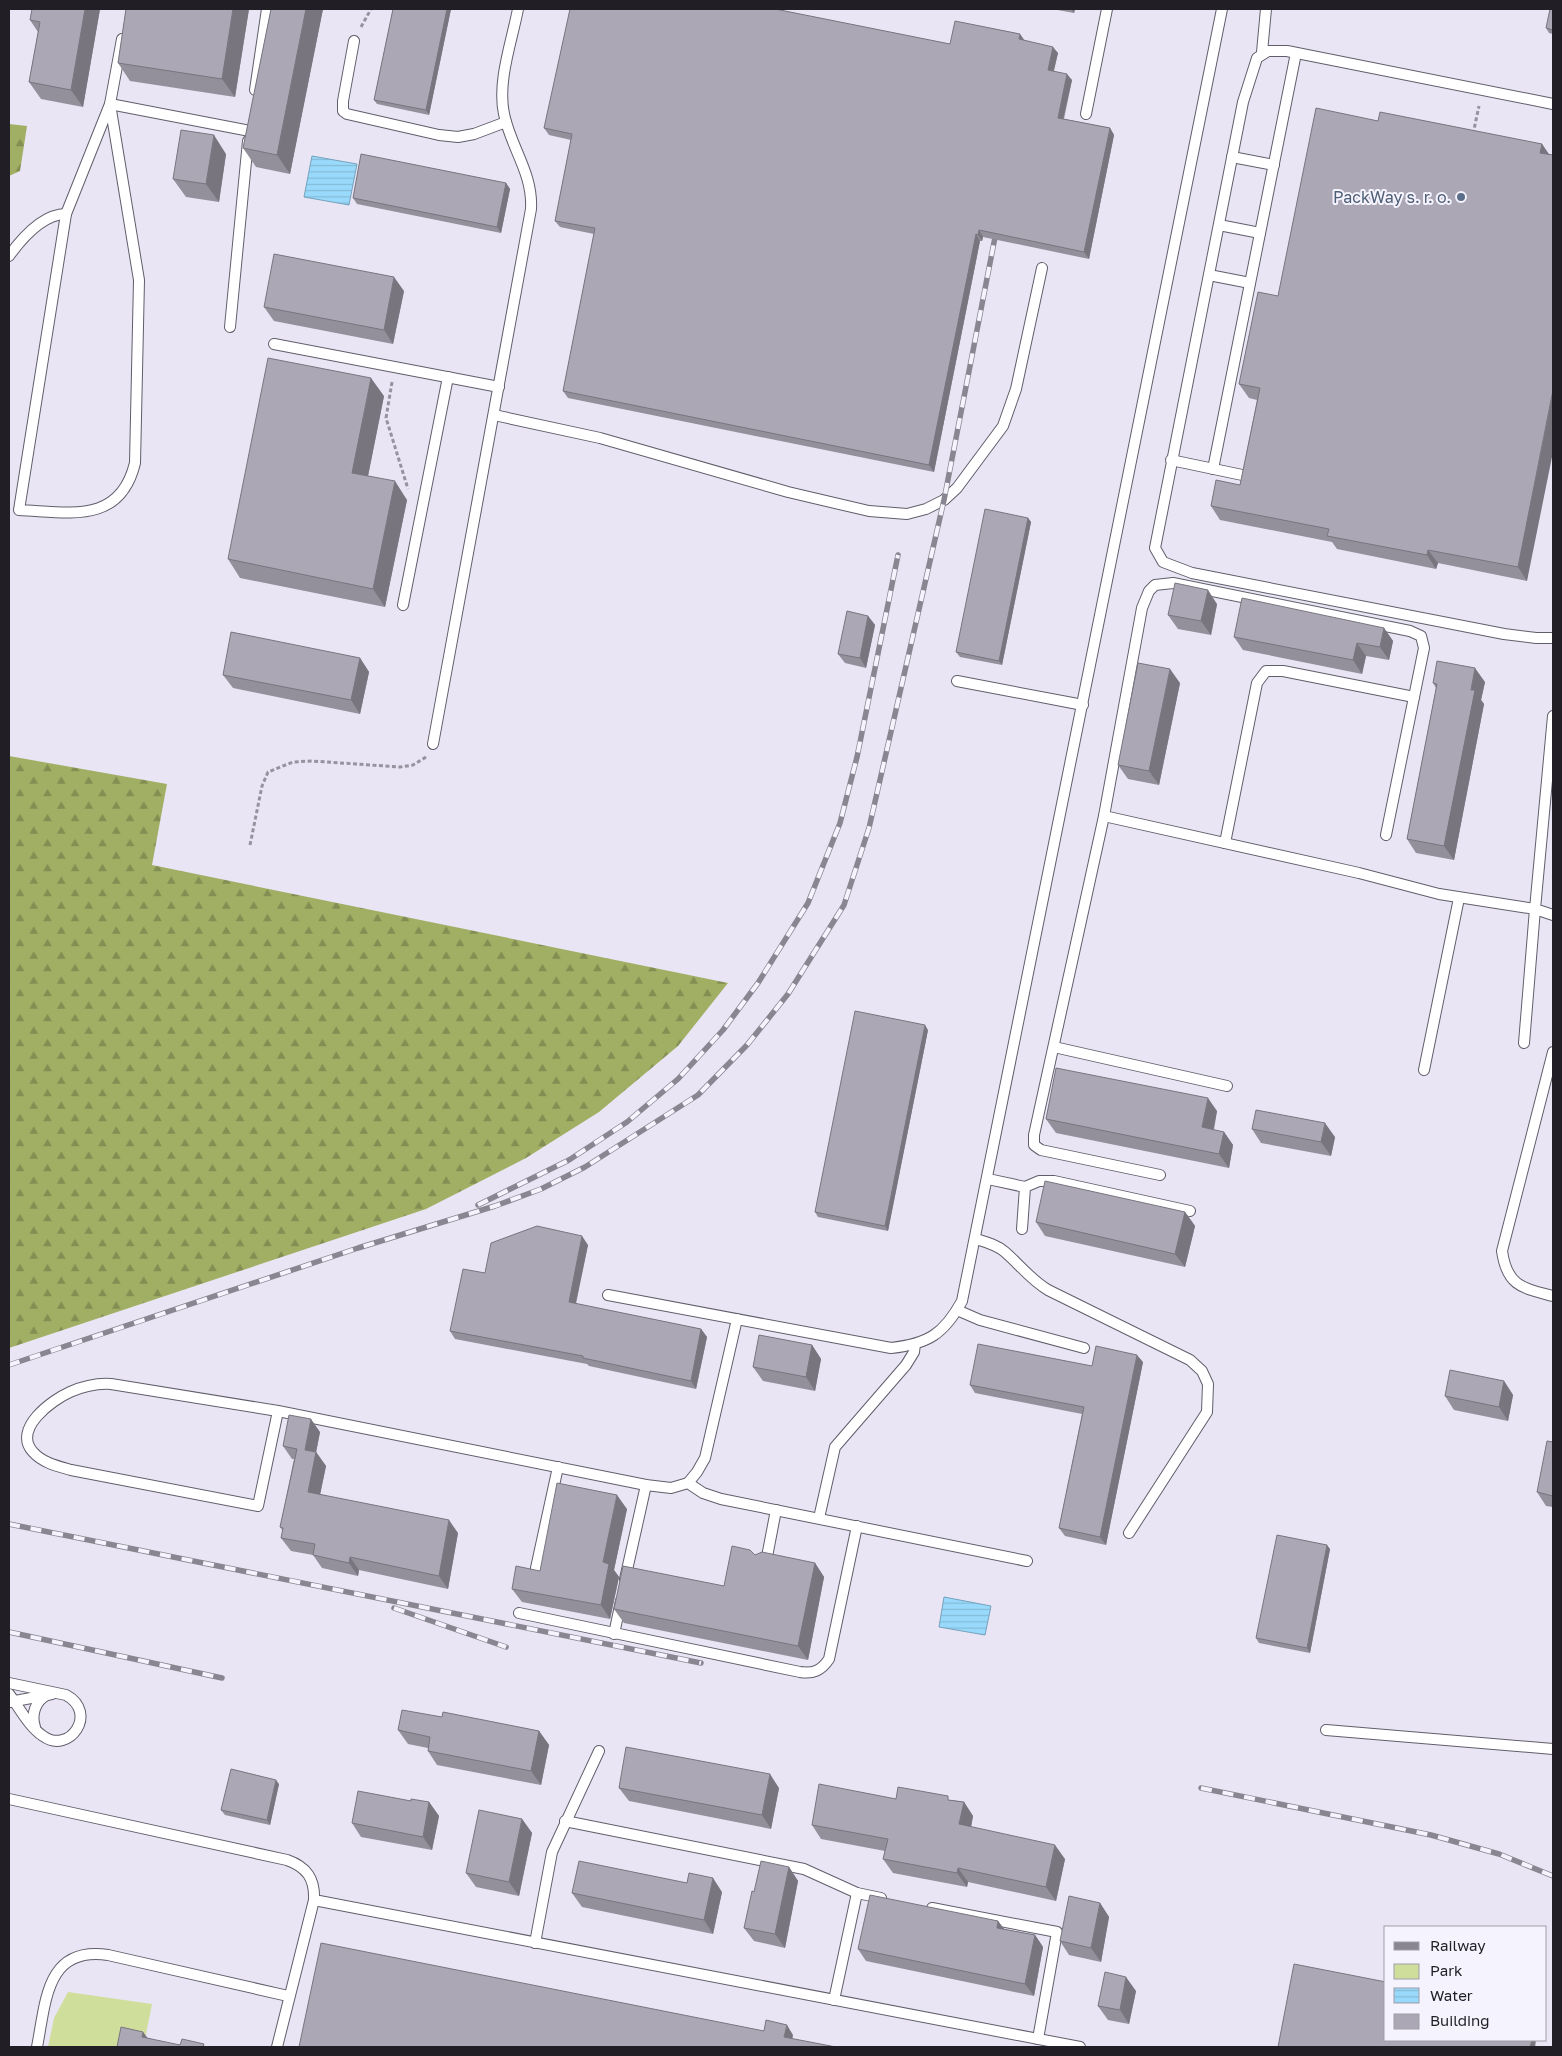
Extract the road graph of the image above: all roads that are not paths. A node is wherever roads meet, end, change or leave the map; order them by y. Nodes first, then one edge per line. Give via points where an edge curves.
1 (267, 9) edge
2 (518, 9) edge
3 (1107, 9) edge
4 (1222, 9) edge
5 (1266, 9) edge
6 (124, 28) edge
7 (354, 41) dead end
8 (1262, 52) junction
9 (1296, 54) junction
10 (254, 102) edge
11 (110, 104) junction
12 (1553, 104) edge
13 (1086, 114) dead end
14 (506, 122) junction
15 (1232, 157) junction
16 (1274, 165) junction
17 (66, 214) junction
18 (1218, 225) junction
19 (1260, 233) junction
20 (9, 256) edge
21 (1042, 268) dead end
22 (1208, 275) junction
23 (1250, 283) junction
24 (230, 327) dead end
25 (274, 344) dead end
26 (448, 377) junction
27 (499, 386) junction
28 (494, 415) junction
29 (1171, 460) junction
30 (1212, 469) junction
31 (1247, 476) edge
32 (14, 510) edge
33 (403, 605) dead end
34 (1553, 638) edge
35 (957, 681) dead end
36 (1414, 697) junction
37 (1083, 705) junction
38 (1553, 716) edge
39 (432, 744) road end
40 (1104, 816) junction
41 (1386, 835) dead end
42 (1225, 843) junction
43 (1459, 898) junction
44 (1535, 909) junction
45 (1553, 915) edge
46 (1524, 1043) dead end
47 (1054, 1047) junction
48 (1553, 1052) edge
49 (1424, 1070) dead end
50 (1227, 1086) dead end
51 (1160, 1175) dead end
52 (988, 1179) junction
53 (1024, 1187) junction
54 (1190, 1211) dead end
55 (1022, 1229) dead end
56 (976, 1239) junction
57 (608, 1295) dead end
58 (1553, 1296) edge
59 (957, 1310) junction
60 (737, 1319) junction
61 (915, 1344) junction
62 (1084, 1348) dead end
63 (278, 1411) junction
64 (558, 1467) junction
65 (688, 1483) junction
66 (646, 1485) junction
67 (776, 1510) junction
68 (819, 1518) junction
69 (857, 1526) junction
70 (1130, 1533) dead end
71 (1027, 1561) dead end
72 (766, 1562) edge
73 (536, 1568) edge
74 (518, 1613) dead end
75 (614, 1634) junction
76 (9, 1683) edge
77 (54, 1693) junction
78 (11, 1700) edge
79 (1326, 1730) dead end
80 (38, 1732) junction
81 (1553, 1749) edge
82 (599, 1751) dead end
83 (9, 1798) edge
84 (565, 1821) junction
85 (857, 1893) junction
86 (314, 1900) junction
87 (895, 1901) edge
88 (924, 1906) edge
89 (535, 1943) junction
90 (288, 1996) junction
91 (834, 2000) junction
92 (1038, 2039) junction
93 (36, 2047) edge
94 (277, 2047) edge
95 (1080, 2047) edge

1 - 10 lane
2 - 14 lane via 502,92
3 - 13 lane
4 - 37 lane
5 - 8 lane
6 - 11 lane
7 - 14 lane via 343,101 343,111 347,114 458,137
8 - 9 lane via 1276,50
8 - 15 lane via 1253,65 1247,86
9 - 12 lane
9 - 16 lane
11 - 17 lane
11 - 24 lane via 250,126
11 - 32 lane via 139,280 133,468 121,495 111,504 96,510
14 - 27 lane via 525,167 532,195
15 - 16 lane
15 - 18 lane
16 - 19 lane
17 - 20 lane via 48,218
17 - 32 lane
18 - 19 lane
18 - 22 lane
19 - 23 lane
21 - 28 lane via 1016,389 1003,426 957,488 944,500 926,509 907,514 869,511 788,492 600,438
22 - 23 lane
22 - 29 lane
23 - 30 lane
25 - 26 lane
26 - 27 lane
26 - 33 lane
27 - 28 lane
28 - 39 lane
29 - 30 lane
29 - 34 lane via 1155,548 1159,558 1169,566 1504,634
30 - 31 lane
35 - 37 lane
36 - 40 lane via 1424,648 1417,633 1173,583 1154,586 1142,608
36 - 41 lane
36 - 42 lane via 1282,671 1266,671 1257,683
37 - 52 lane
38 - 44 lane
40 - 42 lane
40 - 47 lane
42 - 43 lane
43 - 44 lane
43 - 49 lane
44 - 45 lane
44 - 46 lane
47 - 50 lane
47 - 51 lane via 1034,1146
48 - 58 lane via 1502,1251 1506,1271 1512,1280 1530,1290
52 - 53 lane
52 - 56 lane
53 - 54 lane via 1039,1181 1054,1181
53 - 55 lane
56 - 59 lane via 968,1281
56 - 70 lane via 1005,1252 1028,1277 1048,1290 1190,1360 1202,1371 1208,1384 1207,1412
57 - 60 lane
59 - 61 lane via 938,1334
59 - 62 lane via 980,1320
60 - 61 lane via 874,1346 891,1348
60 - 65 lane via 705,1458
61 - 68 lane via 906,1366 836,1447
63 - 63 lane via 99,1383 71,1391 50,1404 32,1422 28,1445 42,1459 71,1470 258,1506
63 - 64 lane
64 - 66 lane
64 - 73 lane
65 - 66 lane via 671,1488
65 - 67 lane via 721,1499
66 - 75 lane
67 - 68 lane
67 - 72 lane
68 - 69 lane
69 - 71 lane
69 - 75 lane via 828,1659 816,1672 809,1674
74 - 75 lane
76 - 77 lane
77 - 78 lane
77 - 80 lane via 43,1697 34,1710 34,1725
77 - 80 lane via 72,1698 78,1704 81,1712 79,1728 67,1739 59,1741
78 - 80 lane
79 - 81 lane
82 - 84 lane
83 - 86 lane via 287,1860 298,1864 312,1878
84 - 85 lane via 804,1869
84 - 89 lane via 552,1852
85 - 87 lane
85 - 91 lane
86 - 89 lane
86 - 90 lane
88 - 92 lane via 1057,1932
89 - 91 lane
90 - 93 lane via 108,1955 80,1954 68,1959 59,1969 47,1998
90 - 94 lane
91 - 92 lane
92 - 95 lane

